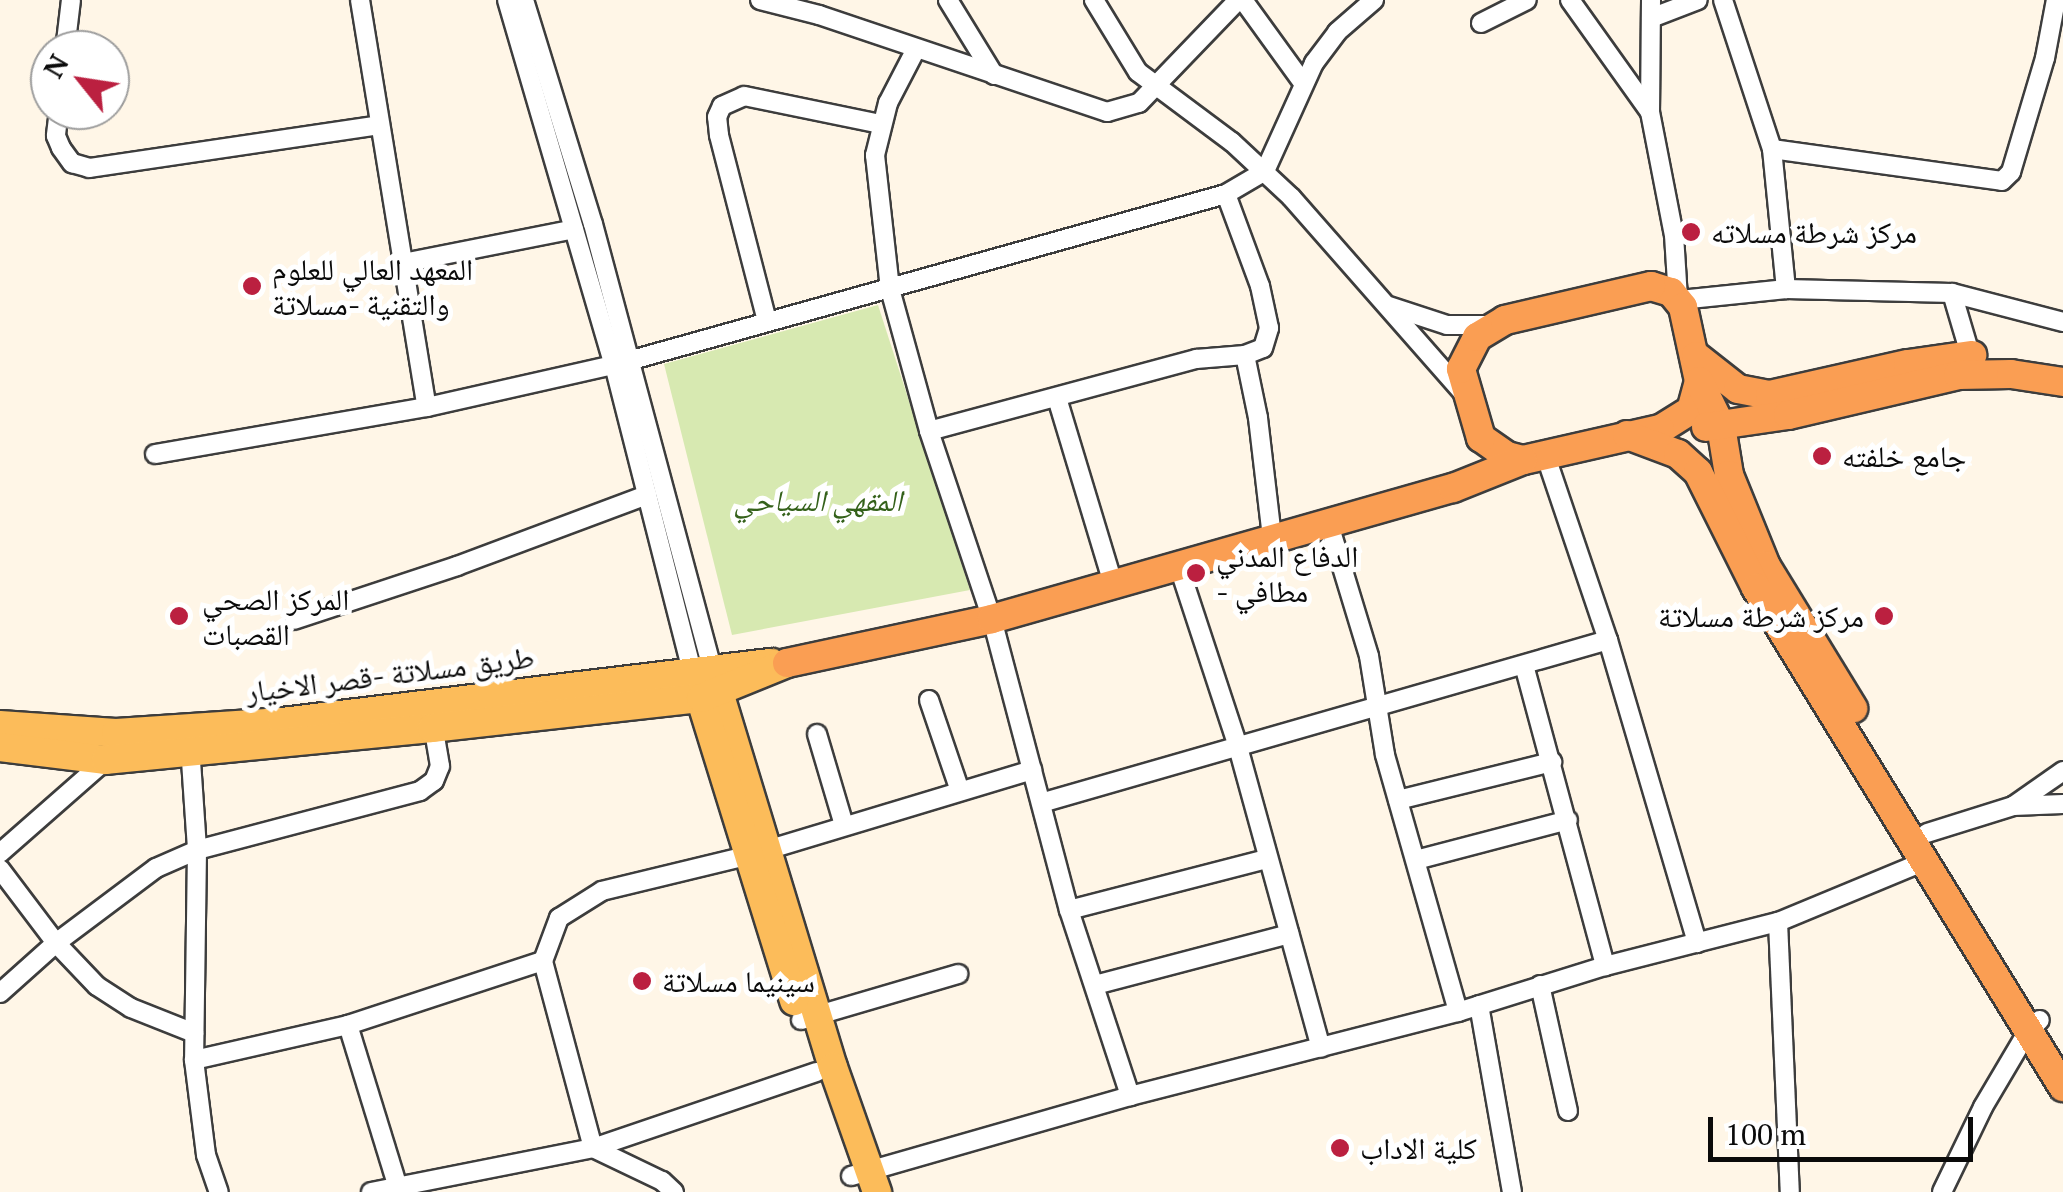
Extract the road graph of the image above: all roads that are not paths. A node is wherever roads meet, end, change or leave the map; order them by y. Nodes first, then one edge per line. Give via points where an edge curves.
1 (71, 0) edge
2 (360, 0) edge
3 (506, 0) edge
4 (524, 0) edge
5 (760, 0) edge
6 (948, 0) edge
7 (1094, 0) edge
8 (1240, 0) edge
9 (1374, 0) edge
10 (1527, 0) edge
11 (1570, 0) edge
12 (1698, 0) edge
13 (1723, 0) edge
14 (2056, 0) edge
15 (816, 8) edge
16 (1651, 9) edge
17 (1481, 23) dead end
18 (68, 30) edge
19 (916, 50) junction
20 (2054, 59) edge
21 (994, 75) junction
22 (1303, 83) junction
23 (1156, 88) junction
24 (1650, 112) junction
25 (880, 124) junction
26 (379, 125) junction
27 (57, 130) edge
28 (1772, 149) junction
29 (1265, 171) junction
30 (1226, 194) junction
31 (574, 229) junction
32 (404, 263) junction
33 (890, 289) junction
34 (1786, 289) junction
35 (1952, 292) junction
36 (1679, 299) junction
37 (1384, 303) junction
38 (767, 321) junction
39 (2063, 322) edge
40 (1492, 325) junction
41 (1245, 355) junction
42 (621, 363) junction
43 (2063, 364) edge
44 (1973, 365) junction
45 (1697, 369) junction
46 (2063, 382) edge
47 (1465, 396) junction
48 (1057, 398) junction
49 (427, 407) junction
50 (1721, 426) junction
51 (1660, 428) junction
52 (930, 431) junction
53 (1627, 436) junction
54 (1481, 438) junction
55 (155, 454) dead end
56 (1535, 458) junction
57 (1453, 488) junction
58 (647, 495) junction
59 (1328, 521) junction
60 (1272, 538) junction
61 (1178, 564) junction
62 (1112, 583) junction
63 (992, 619) junction
64 (294, 620) dead end
65 (1608, 640) junction
66 (787, 662) joint
67 (1524, 665) junction
68 (706, 683) junction
69 (928, 700) dead end
70 (1376, 704) junction
71 (431, 716) junction
72 (0, 725) edge
73 (1852, 725) junction
74 (818, 734) dead end
75 (189, 740) junction
76 (1238, 746) junction
77 (0, 747) edge
78 (106, 760) junction
79 (1552, 762) junction
80 (1032, 770) junction
81 (2063, 771) edge
82 (960, 791) junction
83 (1398, 800) junction
84 (1041, 803) junction
85 (2063, 804) edge
86 (2013, 806) junction
87 (1568, 820) junction
88 (844, 825) junction
89 (1927, 833) junction
90 (196, 850) junction
91 (0, 853) edge
92 (758, 853) junction
93 (1266, 859) junction
94 (1416, 860) junction
95 (1923, 862) junction
96 (0, 869) edge
97 (1069, 910) junction
98 (1778, 922) junction
99 (1289, 934) junction
100 (1696, 942) junction
101 (56, 943) junction
102 (543, 962) junction
103 (1605, 966) junction
104 (958, 974) dead end
105 (1096, 985) junction
106 (1540, 985) junction
107 (0, 993) edge
108 (1479, 1005) junction
109 (1458, 1012) junction
110 (809, 1017) junction
111 (348, 1024) junction
112 (2034, 1026) junction
113 (194, 1033) junction
114 (1321, 1048) junction
115 (2063, 1056) edge
116 (194, 1060) junction
117 (816, 1072) junction
118 (2063, 1087) edge
119 (1130, 1096) junction
120 (1568, 1111) dead end
121 (593, 1148) junction
122 (864, 1183) edge
123 (397, 1184) junction
124 (219, 1192) edge
125 (371, 1192) edge
126 (674, 1192) edge
127 (1512, 1192) edge
128 (1790, 1192) edge
129 (1942, 1192) edge

1 - 18 street
2 - 26 street
3 - 31 street
4 - 42 street via 593,224
5 - 15 street
6 - 21 street
7 - 23 street via 1138,72
8 - 22 street
8 - 23 street
9 - 22 street via 1337,32
10 - 17 street
11 - 24 street
12 - 16 street
13 - 28 street
14 - 20 street
15 - 19 street
16 - 24 street
19 - 21 street
19 - 25 street
20 - 28 street via 2012,172 2002,180
21 - 23 street via 1107,112 1139,103
22 - 29 street
23 - 29 street
24 - 36 street
25 - 33 street via 875,187
25 - 38 street via 744,96 722,106 719,135
26 - 27 street via 90,168 72,163
26 - 32 street
28 - 34 street
29 - 30 street
29 - 37 street
30 - 33 street
30 - 41 street via 1253,262 1268,328 1263,348
31 - 32 street
31 - 42 street
32 - 49 street
33 - 38 street
33 - 52 street
34 - 35 street
34 - 36 street
35 - 39 street
35 - 44 street
36 - 40 highway via 1665,289 1638,288
36 - 45 highway
37 - 40 street via 1447,325
37 - 47 street
38 - 42 street
40 - 47 highway via 1464,354
41 - 48 street via 1196,359
41 - 60 street
42 - 49 street
42 - 58 street
42 - 68 street
43 - 44 highway via 2010,355
44 - 45 highway via 1908,364 1770,395 1738,389
44 - 46 highway
44 - 50 highway via 1818,409
45 - 50 highway
45 - 51 highway via 1691,410
47 - 54 highway
48 - 52 street
48 - 62 street
49 - 55 street
50 - 51 highway
50 - 73 highway via 1729,475 1766,566
51 - 53 highway
52 - 63 street
53 - 56 highway
53 - 73 highway via 1678,454 1698,472 1748,574
54 - 56 highway via 1506,456
54 - 57 highway via 1476,459
56 - 57 highway
56 - 65 street
57 - 59 highway
58 - 64 street
58 - 68 street
59 - 60 highway
59 - 70 street via 1369,656
60 - 61 highway
61 - 62 highway
61 - 76 street
62 - 63 highway
63 - 66 highway
63 - 80 street
65 - 67 street
65 - 100 street
66 - 68 main road
67 - 70 street
67 - 79 street
68 - 71 main road, طريق مسلاتة -قصر الاخيار
68 - 92 main road
69 - 82 street
70 - 76 street
70 - 83 street
71 - 75 main road, طريق مسلاتة -قصر الاخيار
71 - 90 street via 440,766 420,791
72 - 75 main road, طريق مسلاتة -قصر الاخيار
73 - 89 highway
73 - 95 highway
74 - 88 street
75 - 78 main road
75 - 90 street
76 - 84 street
76 - 93 street
77 - 78 main road
78 - 91 street
79 - 83 street
79 - 87 street
80 - 82 street
80 - 84 street
81 - 86 street
82 - 88 street
83 - 94 street
84 - 97 street
85 - 86 street
86 - 89 street
87 - 94 street
87 - 103 street
88 - 92 street
89 - 112 highway
90 - 101 street via 156,868
90 - 113 street
92 - 102 street via 602,891 576,904 559,918
92 - 110 main road
93 - 97 street
93 - 99 street
94 - 109 street
95 - 98 street
95 - 112 highway
96 - 101 street
97 - 105 street
98 - 100 street
98 - 128 street
99 - 105 street
99 - 114 street
100 - 103 street
101 - 107 street
101 - 113 street via 97,986
102 - 111 street
102 - 121 street
103 - 106 street
104 - 110 street
105 - 119 street
106 - 108 street
106 - 120 street
108 - 109 street
108 - 127 street
109 - 114 street
110 - 117 main road
110 - 122 main road
111 - 116 street
111 - 123 street
112 - 115 highway
112 - 118 highway
112 - 129 street
113 - 116 street
114 - 119 street
116 - 124 street via 203,1138
117 - 121 street
117 - 122 main road
119 - 122 street
121 - 123 street
121 - 126 street
123 - 125 street

